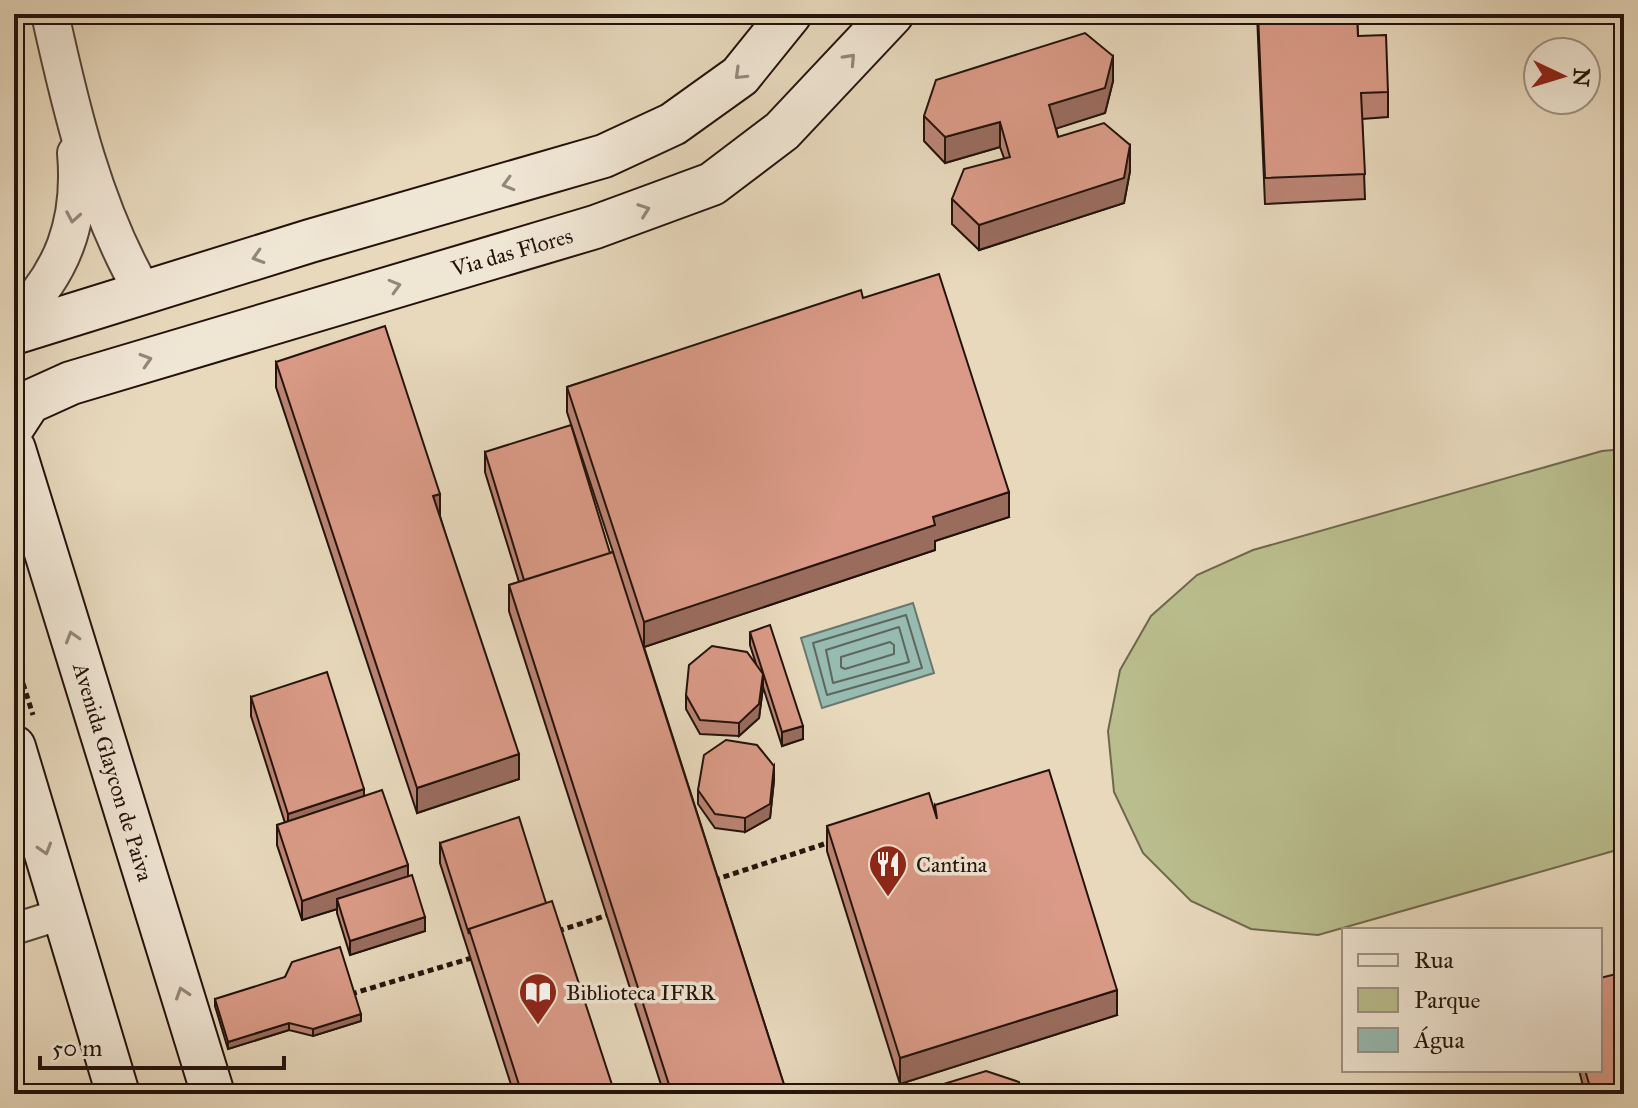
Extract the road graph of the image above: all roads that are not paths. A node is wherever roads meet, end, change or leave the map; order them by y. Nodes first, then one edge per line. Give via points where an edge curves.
1 (50, 14) edge
2 (790, 14) edge
3 (892, 14) edge
4 (72, 112) junction
5 (143, 292) junction
6 (14, 321) edge
7 (14, 333) edge
8 (14, 425) edge
9 (14, 449) edge
10 (14, 747) edge
11 (65, 913) junction
12 (14, 929) edge
13 (118, 1094) edge
14 (213, 1094) edge

1 - 4 street
2 -> 5 main road via 740,76 673,124 604,156
8 -> 3 main road, Via das Flores via 29,402 71,383 595,227 712,184 782,131
4 - 5 street via 119,252
4 -> 6 street via 74,220 40,295
5 - 7 main road
14 -> 9 main road, Avenida Glaycon de Paiva
10 -> 11 main road
11 - 12 street
11 - 13 main road

